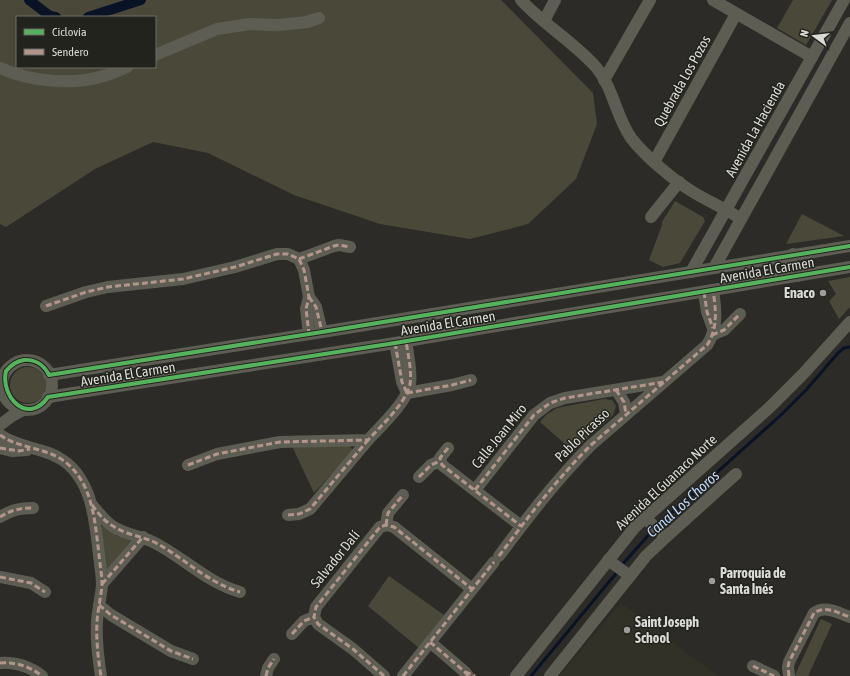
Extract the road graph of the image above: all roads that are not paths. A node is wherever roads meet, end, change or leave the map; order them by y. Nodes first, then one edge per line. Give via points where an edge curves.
1 (521, 0) edge
2 (556, 0) edge
3 (650, 0) edge
4 (713, 0) edge
5 (844, 0) edge
6 (736, 14) junction
7 (319, 18) dead end
8 (544, 21) junction
9 (850, 23) edge
10 (156, 56) edge
11 (812, 57) junction
12 (0, 68) edge
13 (125, 68) edge
14 (604, 80) junction
15 (654, 162) junction
16 (679, 182) junction
17 (726, 209) junction
18 (651, 217) dead end
19 (741, 219) junction
20 (850, 246) edge
21 (350, 247) dead end
22 (793, 254) junction
23 (299, 259) junction
24 (850, 267) edge
25 (714, 268) junction
26 (691, 272) junction
27 (797, 276) junction
28 (709, 291) junction
29 (309, 297) junction
30 (46, 306) dead end
31 (740, 314) dead end
32 (849, 326) edge
33 (322, 332) junction
34 (712, 332) junction
35 (309, 334) junction
36 (400, 342) junction
37 (49, 375) junction
38 (471, 380) dead end
39 (664, 382) junction
40 (616, 390) junction
41 (1, 392) edge
42 (407, 393) junction
43 (48, 397) junction
44 (23, 410) junction
45 (626, 414) junction
46 (0, 425) edge
47 (0, 435) edge
48 (368, 440) junction
49 (0, 448) edge
50 (448, 448) dead end
51 (32, 449) junction
52 (440, 460) junction
53 (188, 465) dead end
54 (736, 474) dead end
55 (419, 477) dead end
56 (475, 490) junction
57 (403, 495) dead end
58 (90, 503) junction
59 (33, 508) dead end
60 (288, 515) dead end
61 (0, 517) edge
62 (648, 520) junction
63 (386, 524) junction
64 (521, 526) junction
65 (663, 534) junction
66 (143, 537) junction
67 (611, 562) junction
68 (628, 574) junction
69 (0, 577) edge
70 (102, 584) junction
71 (472, 589) junction
72 (45, 592) dead end
73 (240, 592) dead end
74 (99, 605) junction
75 (314, 617) junction
76 (850, 617) edge
77 (292, 634) dead end
78 (430, 642) junction
79 (193, 659) dead end
80 (274, 659) dead end
81 (0, 663) edge
82 (753, 666) dead end
83 (470, 675) edge
84 (42, 676) edge
85 (101, 676) edge
86 (266, 676) edge
87 (384, 676) edge
88 (403, 676) edge
89 (516, 676) edge
90 (550, 676) edge
91 (774, 676) edge
92 (788, 676) edge

1 - 8 street
2 - 8 street
3 - 14 street
4 - 6 street
5 - 11 street, Avenida La Hacienda
6 - 11 street
6 - 15 street, Quebrada Los Pozos
7 - 10 street via 307,22 250,24 217,29
8 - 14 street via 575,46 595,66
9 - 19 street
11 - 17 street, Avenida La Hacienda
12 - 13 street via 35,78 64,81 106,76
14 - 15 street via 625,128
15 - 16 street
16 - 17 street
16 - 18 street
17 - 19 street
17 - 26 street, Avenida La Hacienda
19 - 25 street
20 - 22 street, Avenida El Carmen
21 - 23 street via 334,246
22 - 25 street, Avenida El Carmen
22 - 27 street via 791,266
23 - 29 street via 307,278
23 - 30 street via 288,254 277,254 194,277 108,287
24 - 27 street, Avenida El Carmen
25 - 26 street, Avenida El Carmen
26 - 33 street, Avenida El Carmen
27 - 28 street, Avenida El Carmen
28 - 34 street via 707,312
28 - 36 street, Avenida El Carmen
29 - 33 street via 316,307
29 - 35 street via 306,310
31 - 34 street via 724,330
32 - 62 street, Avenida El Guanaco Norte via 770,408
33 - 35 street, Avenida El Carmen
34 - 39 street, Pablo Picasso via 710,340 702,350
35 - 37 street, Avenida El Carmen
36 - 42 street via 410,379
36 - 43 street, Avenida El Carmen
37 - 41 street via 44,367 36,362 18,361 5,373
37 - 43 street via 51,386
38 - 42 street
39 - 40 street
39 - 45 street, Pablo Picasso
40 - 45 street via 624,402
40 - 56 street, Calle Joan Miro via 557,400 543,407
41 - 44 street via 15,407
42 - 48 street via 394,412
43 - 44 street via 40,406
44 - 46 street
45 - 64 street, Pablo Picasso via 576,460
47 - 51 street
48 - 53 street via 280,442 217,454
48 - 60 street via 310,509
49 - 51 street via 19,451
50 - 52 street
51 - 58 street via 54,455 70,465 84,482
52 - 55 street via 431,464
52 - 56 street, Calle Joan Miro
54 - 65 street
56 - 64 street, Calle Joan Miro
57 - 63 street, Salvador Dalí via 388,513
58 - 66 street via 114,527
58 - 70 street
59 - 61 street via 19,508
62 - 65 street
62 - 67 street, Avenida El Guanaco Norte via 635,527
63 - 71 street via 394,527
63 - 75 street, Salvador Dalí via 380,527 316,607
64 - 71 street, Pablo Picasso
65 - 68 street
66 - 70 street
66 - 73 street via 215,582
67 - 68 street
67 - 89 street, Avenida El Guanaco Norte
68 - 90 street
69 - 72 street via 31,583
70 - 74 street
71 - 78 street, Pablo Picasso
74 - 79 street via 171,651
74 - 85 street via 97,644
75 - 77 street via 304,621
75 - 87 street via 318,624
76 - 92 street via 828,609 814,613 789,662
78 - 83 street
78 - 88 street, Pablo Picasso
80 - 86 street
81 - 84 street via 22,665
82 - 91 street

